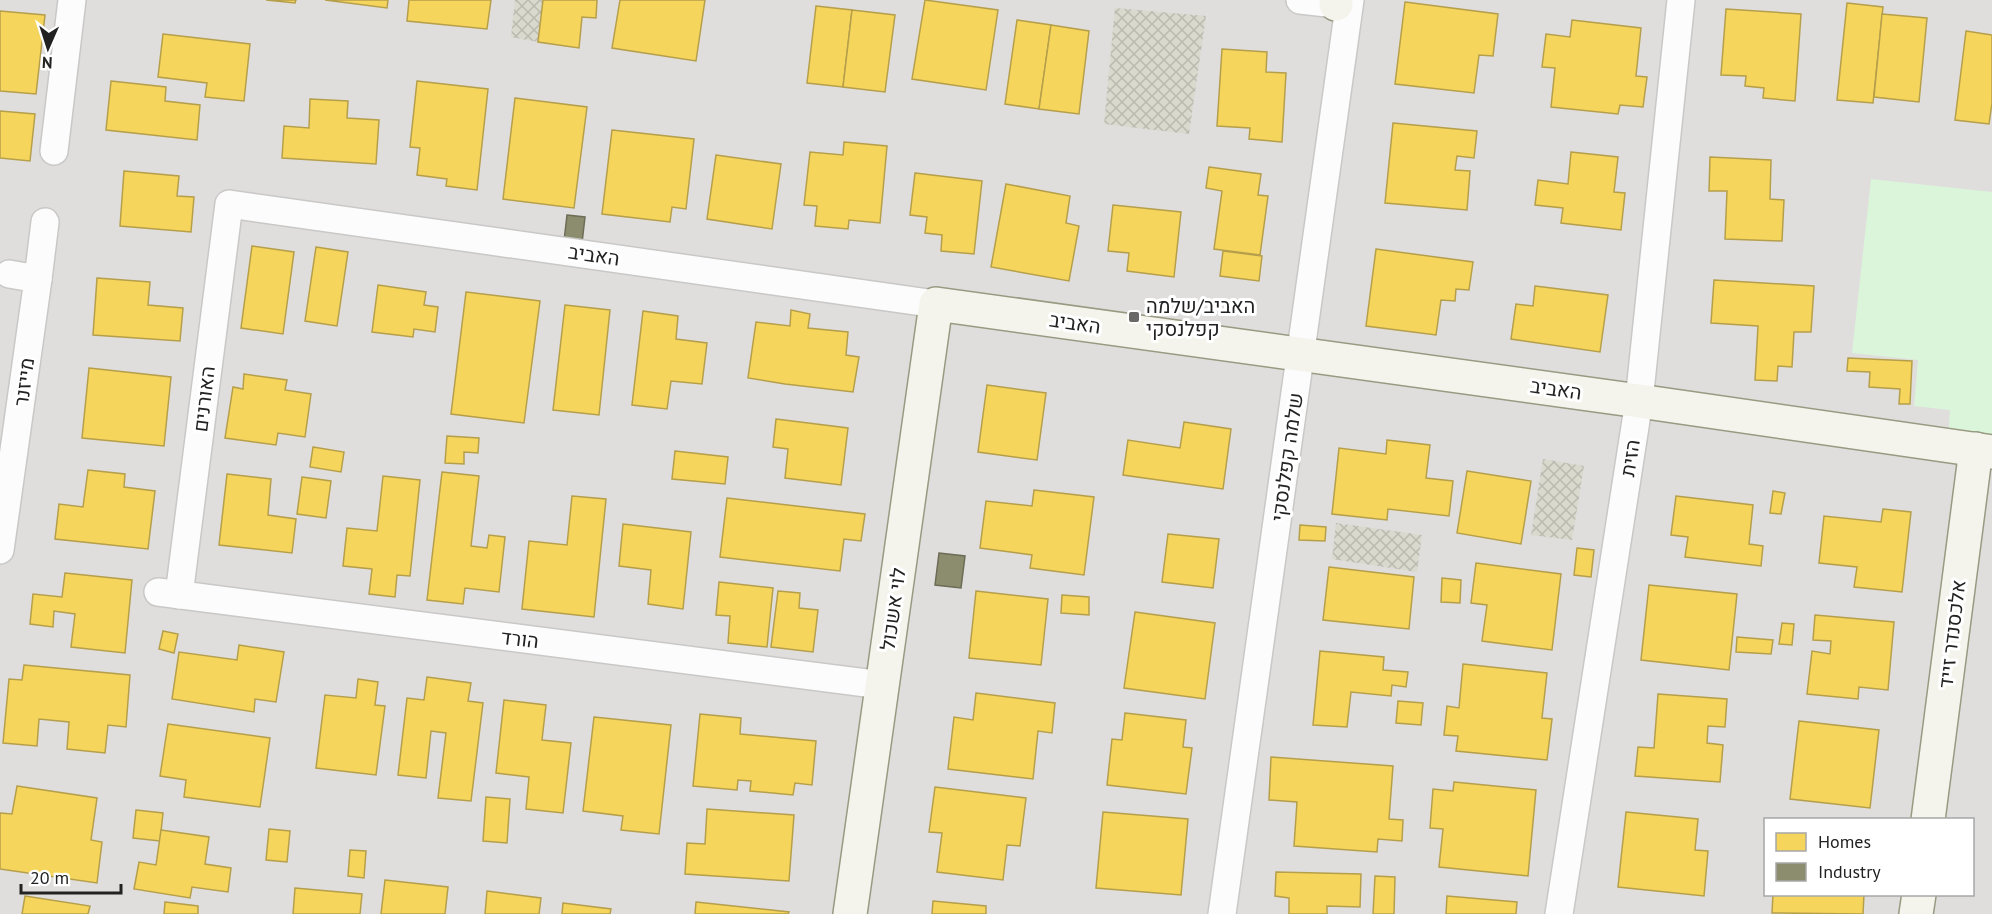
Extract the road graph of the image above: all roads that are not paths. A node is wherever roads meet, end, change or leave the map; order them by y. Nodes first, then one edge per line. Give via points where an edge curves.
1 (72, 0) edge
2 (1300, 0) edge
3 (1681, 0) edge
4 (1341, 1) edge
5 (54, 151) dead end
6 (229, 204) joint
7 (45, 222) dead end
8 (9, 274) dead end
9 (38, 279) junction
10 (936, 304) junction
11 (1301, 354) junction
12 (1639, 401) junction
13 (1984, 451) edge
14 (0, 550) edge
15 (168, 594) joint
16 (882, 685) junction
17 (1928, 818) edge
18 (1919, 896) edge
19 (850, 914) edge
20 (1222, 914) edge
21 (1559, 914) edge
22 (1916, 914) edge

1 - 5 street
2 - 4 street
3 - 12 street, הזית
4 - 11 street, שלמה קפלנסקי
6 - 10 street, האביב
6 - 15 street, האורנים
7 - 9 street, מייזנר
8 - 9 street
9 - 14 street, מייזנר
10 - 11 street, האביב
10 - 16 street, לוי אשכול
11 - 12 street, האביב
11 - 20 street, שלמה קפלנסקי
12 - 13 street, האביב
12 - 21 street, הזית
13 - 17 street, אלכסנדר זייד
15 - 16 street, הורד
16 - 19 street, לוי אשכול
18 - 22 street

